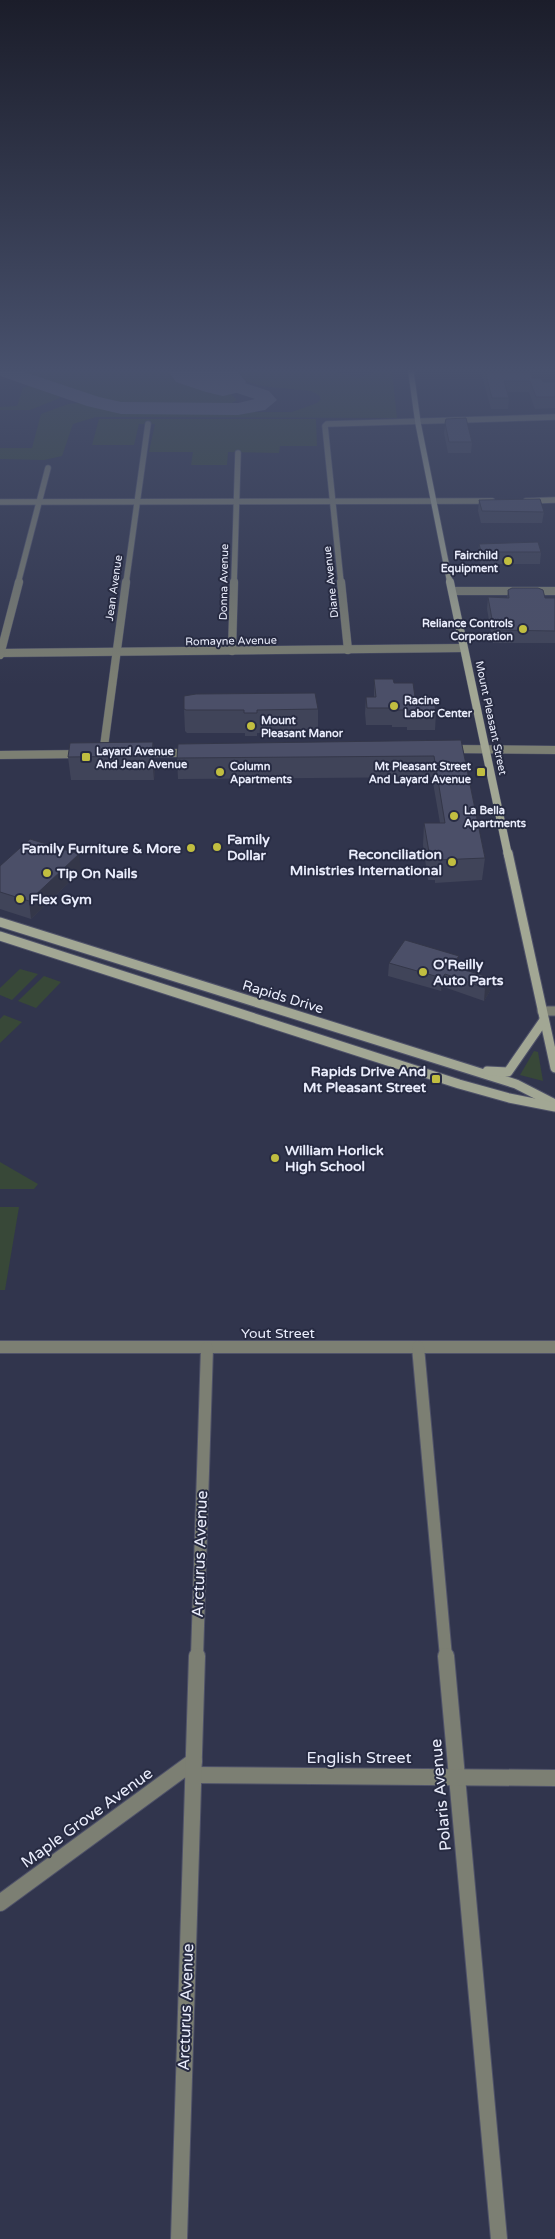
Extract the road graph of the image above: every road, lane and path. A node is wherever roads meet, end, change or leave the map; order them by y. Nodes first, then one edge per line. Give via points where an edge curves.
1 (46, 476) edge
2 (141, 476) edge
3 (237, 476) edge
4 (330, 476) edge
5 (429, 476) edge
6 (515, 500) edge
7 (555, 500) edge
8 (236, 501) junction
9 (332, 501) junction
10 (434, 501) junction
11 (495, 501) edge
12 (0, 502) edge
13 (39, 502) junction
14 (138, 502) junction
15 (453, 591) junction
16 (555, 591) edge
17 (463, 648) junction
18 (348, 650) junction
19 (232, 651) junction
20 (117, 652) junction
21 (0, 654) edge
22 (484, 749) junction
23 (442, 750) edge
24 (555, 750) edge
25 (201, 752) edge
26 (102, 754) junction
27 (112, 754) edge
28 (130, 754) edge
29 (0, 755) edge
30 (0, 922) edge
31 (0, 936) edge
32 (555, 1011) edge
33 (543, 1016) junction
34 (555, 1068) edge
35 (468, 1070) junction
36 (555, 1105) edge
37 (0, 1347) edge
38 (418, 1347) junction
39 (555, 1347) edge
40 (207, 1348) junction
41 (194, 1768) junction
42 (457, 1776) junction
43 (555, 1778) edge
44 (0, 1903) edge
45 (178, 2239) edge
46 (499, 2239) edge

1 - 13 street
2 - 14 street, Jean Avenue
3 - 8 street, Donna Avenue
4 - 9 street, Diane Avenue
5 - 10 street, Mount Pleasant Street
6 - 7 street
8 - 9 street
8 - 14 street
8 - 19 street, Donna Avenue
9 - 10 street
9 - 18 street, Diane Avenue
10 - 11 street
10 - 15 street, Mount Pleasant Street
12 - 13 street
13 - 14 street
13 - 21 street
14 - 20 street, Jean Avenue
15 - 16 street
15 - 17 street, Mount Pleasant Street
17 - 18 street, Romayne Avenue
17 - 22 street, Mount Pleasant Street
18 - 19 street, Romayne Avenue
19 - 20 street, Romayne Avenue
20 - 21 street, Romayne Avenue
20 - 26 street, Jean Avenue
22 - 23 street
22 - 24 street
22 - 33 street, Mount Pleasant Street
25 - 28 street
26 - 27 street
26 - 29 street
30 - 35 street, Rapids Drive
31 - 36 street, Rapids Drive via 459,1084 509,1098
32 - 33 street
33 - 34 street, Mount Pleasant Street
33 - 35 street via 508,1072
35 - 36 street, Rapids Drive via 516,1084
37 - 40 street, Yout Street
38 - 39 street, Yout Street
38 - 40 street, Yout Street
38 - 42 street, Polaris Avenue
40 - 41 street, Arcturus Avenue
41 - 42 street, English Street
41 - 44 street, Maple Grove Avenue
41 - 45 street, Arcturus Avenue
42 - 43 street, English Street
42 - 46 street, Polaris Avenue

